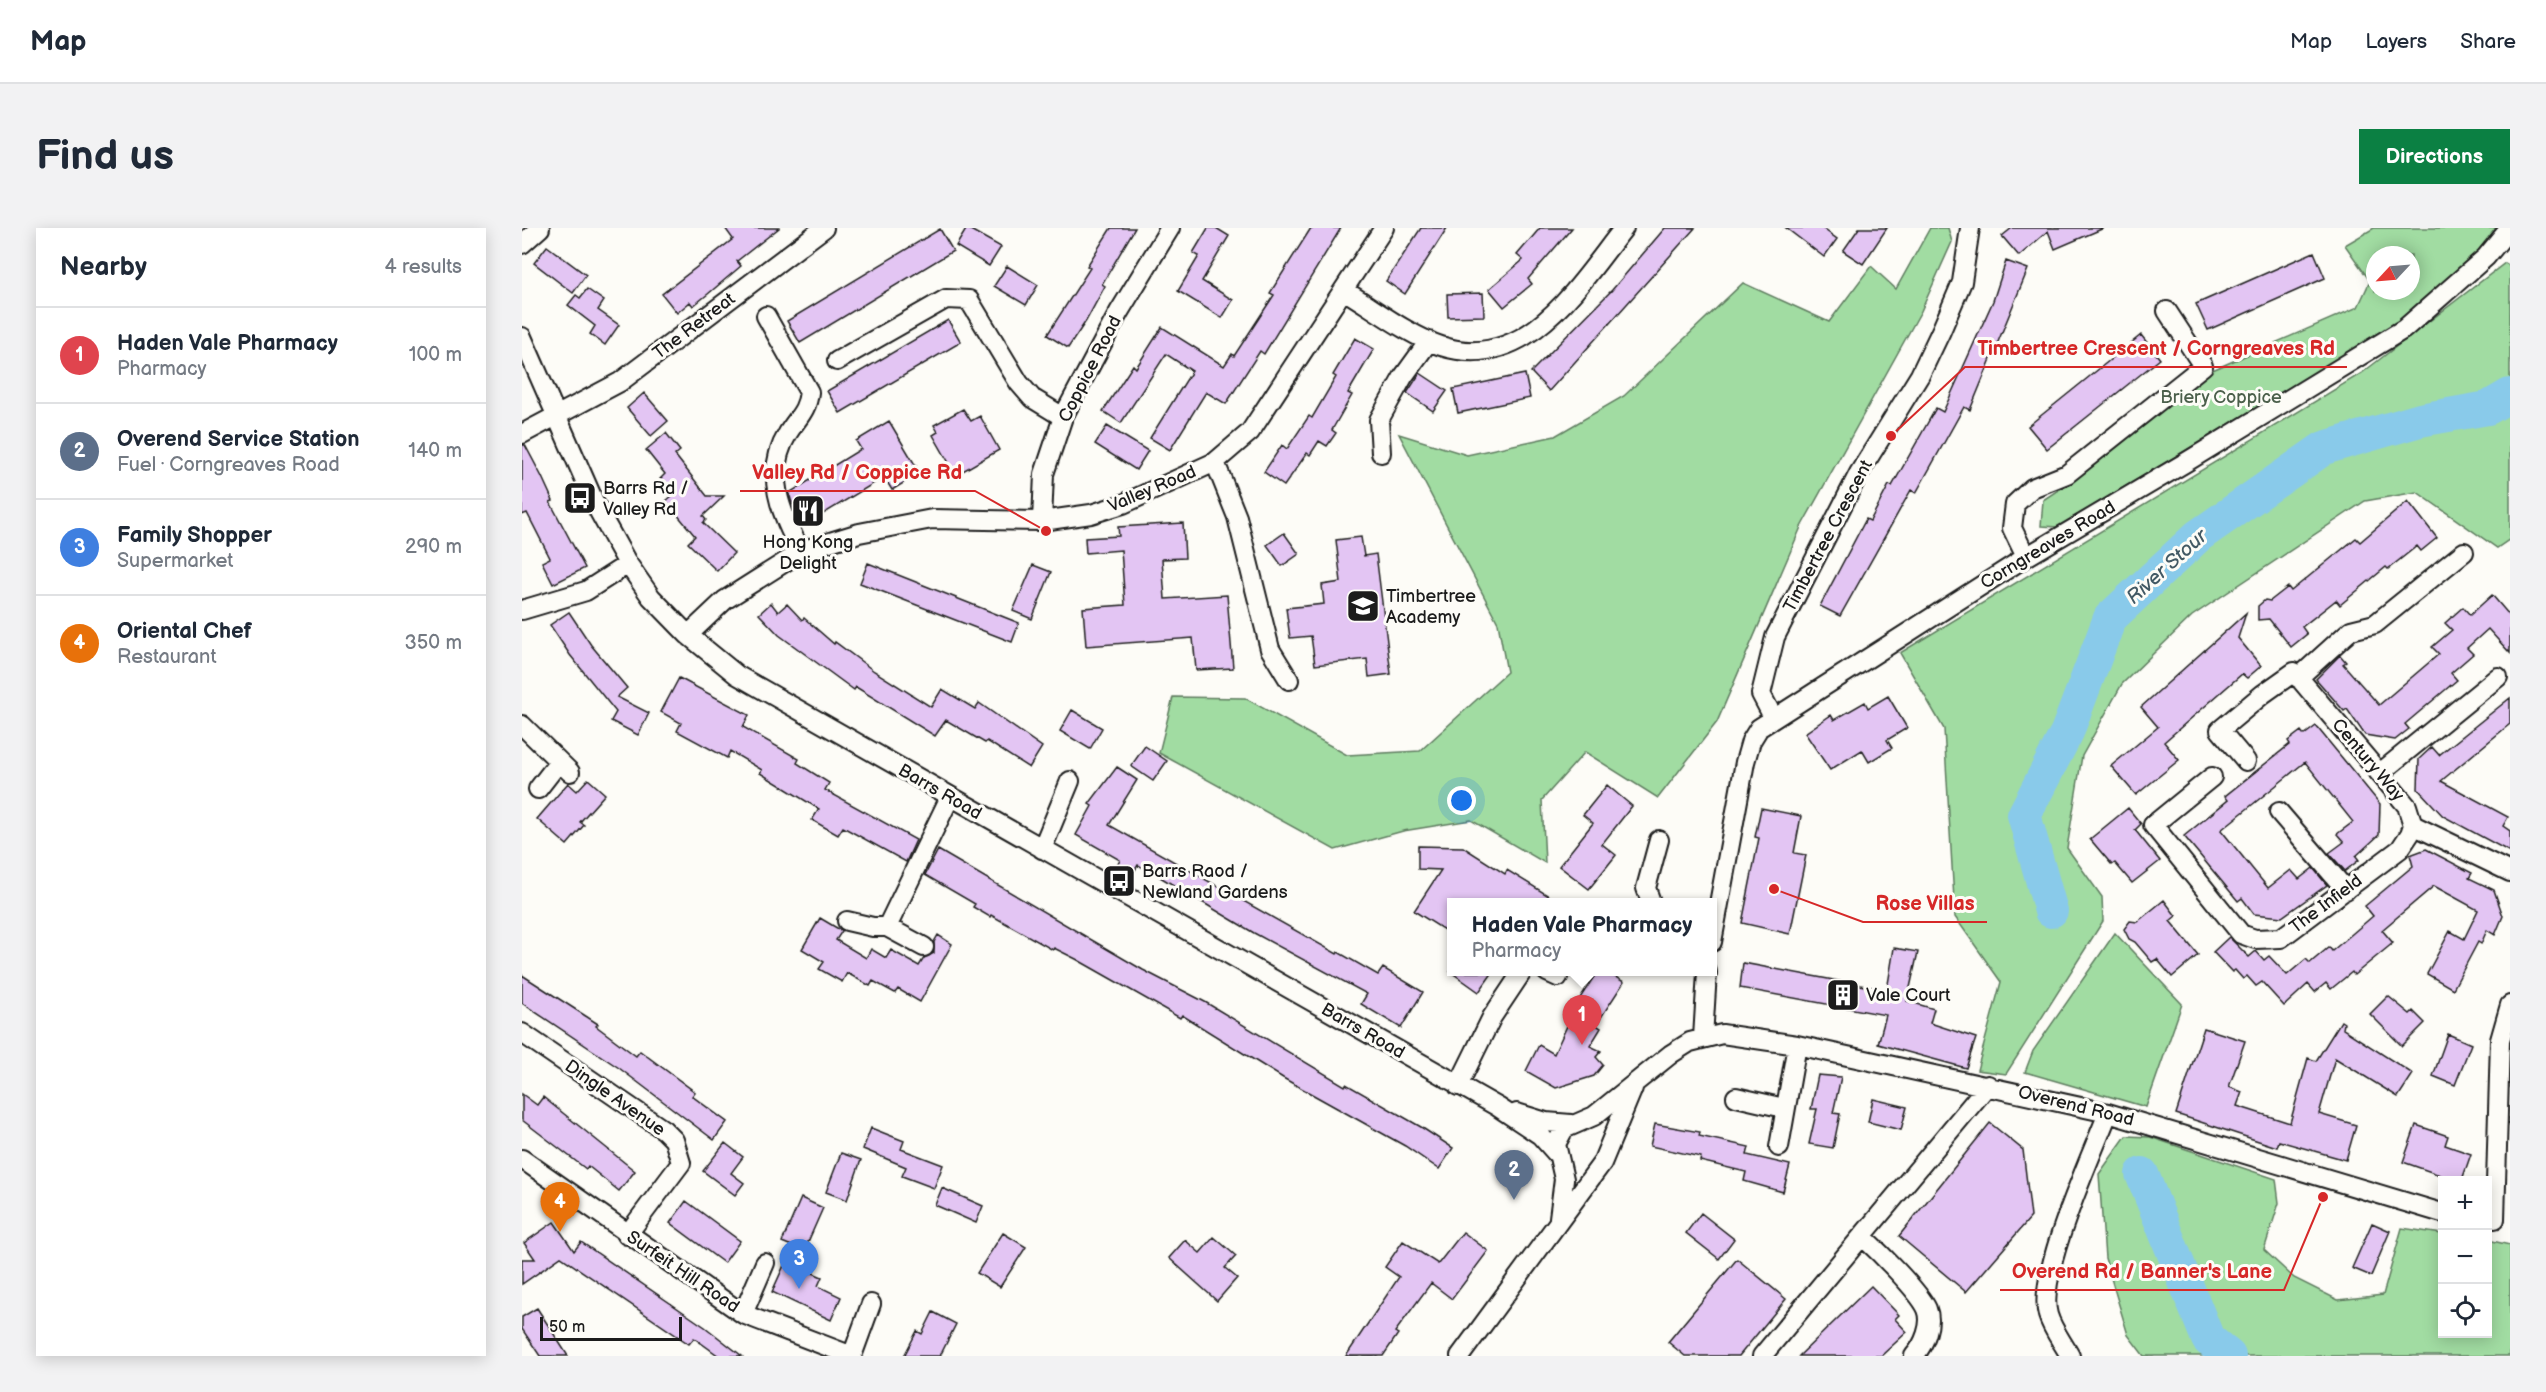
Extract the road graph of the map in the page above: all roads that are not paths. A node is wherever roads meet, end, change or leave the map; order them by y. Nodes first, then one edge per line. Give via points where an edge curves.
1 (540, 228) edge
2 (824, 228) edge
3 (1170, 228) edge
4 (1384, 228) edge
5 (1624, 228) edge
6 (1970, 228) edge
7 (2510, 228) edge
8 (522, 244) edge
9 (1345, 291) junction
10 (2167, 311) dead end
11 (766, 316) dead end
12 (522, 337) edge
13 (1429, 341) junction
14 (843, 351) dead end
15 (558, 416) junction
16 (1063, 417) junction
17 (522, 434) edge
18 (1381, 453) dead end
19 (1215, 462) junction
20 (1042, 521) junction
21 (801, 552) junction
22 (2464, 552) dead end
23 (2026, 557) junction
24 (628, 564) junction
25 (522, 610) edge
26 (688, 635) junction
27 (2498, 677) dead end
28 (2298, 678) junction
29 (1289, 680) dead end
30 (1773, 717) junction
31 (522, 724) edge
32 (2246, 761) dead end
33 (2380, 774) junction
34 (2212, 777) dead end
35 (1070, 781) dead end
36 (538, 789) dead end
37 (950, 797) junction
38 (2279, 812) dead end
39 (2413, 825) junction
40 (1659, 840) dead end
41 (1042, 849) junction
42 (2510, 873) edge
43 (2346, 890) junction
44 (1649, 898) edge
45 (1717, 920) edge
46 (847, 921) dead end
47 (887, 927) junction
48 (924, 947) dead end
49 (1519, 976) edge
50 (1707, 976) edge
51 (2510, 1005) edge
52 (522, 1033) edge
53 (1703, 1038) junction
54 (1797, 1045) junction
55 (1988, 1085) junction
56 (1458, 1086) junction
57 (1634, 1087) junction
58 (1736, 1097) dead end
59 (1498, 1107) junction
60 (1784, 1108) junction
61 (2108, 1113) junction
62 (1576, 1123) junction
63 (1779, 1147) dead end
64 (1607, 1148) junction
65 (1558, 1157) junction
66 (524, 1164) edge
67 (1596, 1169) junction
68 (2438, 1212) edge
69 (1559, 1218) junction
70 (2498, 1219) edge
71 (627, 1235) junction
72 (1862, 1236) junction
73 (765, 1263) dead end
74 (871, 1304) dead end
75 (743, 1314) junction
76 (852, 1356) edge
77 (1460, 1356) edge
78 (1762, 1356) edge
79 (1914, 1356) edge
80 (2070, 1356) edge

1 - 8 street
2 - 15 street, The Retreat via 620,382
3 - 16 street, Coppice Road
4 - 9 street, Valley Road
5 - 13 street via 1542,326 1528,336 1483,350 1455,349
6 - 30 street, Timbertree Crescent via 1962,282 1941,331 1920,375 1859,473 1775,637 1761,694
7 - 23 street, Corngreaves Road via 2486,257 2404,329
9 - 13 street
9 - 19 street, Valley Road via 1250,432
10 - 23 street via 2203,366 2067,474 2032,488 2015,504 2012,528
11 - 21 street via 809,392 807,407 786,436 776,459 775,490
12 - 15 street, Barrs Road
13 - 18 street via 1379,420
14 - 16 street via 946,299 969,300 1019,383 1032,399
15 - 17 street, The Retreat
15 - 24 street, Barrs Road via 597,508
16 - 20 street, Coppice Road via 1044,474
19 - 20 street, Valley Road via 1123,504 1091,514
19 - 29 street via 1237,517 1270,649
20 - 21 street, Valley Road via 932,519 859,533
21 - 26 street, Valley Road via 725,600
22 - 28 street via 2375,624 2350,630
23 - 30 street, Corngreaves Road
24 - 25 street via 586,591
24 - 26 street, Barrs Road via 651,597
26 - 37 street, Barrs Road via 737,675
27 - 33 street
28 - 32 street via 2294,672 2220,730
28 - 33 street, Century Way
30 - 45 street, Corngreaves Road via 1759,728 1745,762
31 - 36 street via 564,767
33 - 39 street, Century Way via 2408,806
34 - 43 street, The Infield via 2153,825 2241,934 2255,939 2281,938
35 - 41 street
37 - 41 street, Barrs Road
37 - 47 street
38 - 43 street
39 - 42 street, Century Way
39 - 43 street, The Infield via 2400,849
40 - 44 street via 1646,888
41 - 56 street, Barrs Road
46 - 47 street
47 - 48 street
49 - 56 street via 1492,1017
50 - 53 street
51 - 70 street via 2500,1040
52 - 71 street, Dingle Avenue via 674,1140 681,1162
53 - 54 street, Overend Road via 1737,1035
53 - 57 street via 1671,1054
54 - 55 street, Overend Road
54 - 60 street
55 - 61 street, Overend Road
55 - 72 street
56 - 59 street, Barrs Road
57 - 62 street via 1594,1116
57 - 64 street
58 - 60 street
59 - 62 street, Barrs Road via 1546,1122
59 - 65 street, Barrs Road via 1540,1135
60 - 63 street
61 - 68 street, Overend Road
61 - 80 street via 2046,1289 2048,1315
62 - 64 street via 1597,1127
62 - 65 street via 1559,1136
64 - 67 street
65 - 67 street via 1573,1172 1589,1173
65 - 69 street via 1564,1179
66 - 71 street, Surfeit Hill Road
67 - 69 street
69 - 77 street
71 - 75 street, Surfeit Hill Road
72 - 78 street
72 - 79 street via 1883,1255 1927,1309 1928,1327
73 - 75 street
74 - 76 street
75 - 76 street, Surfeit Hill Road

